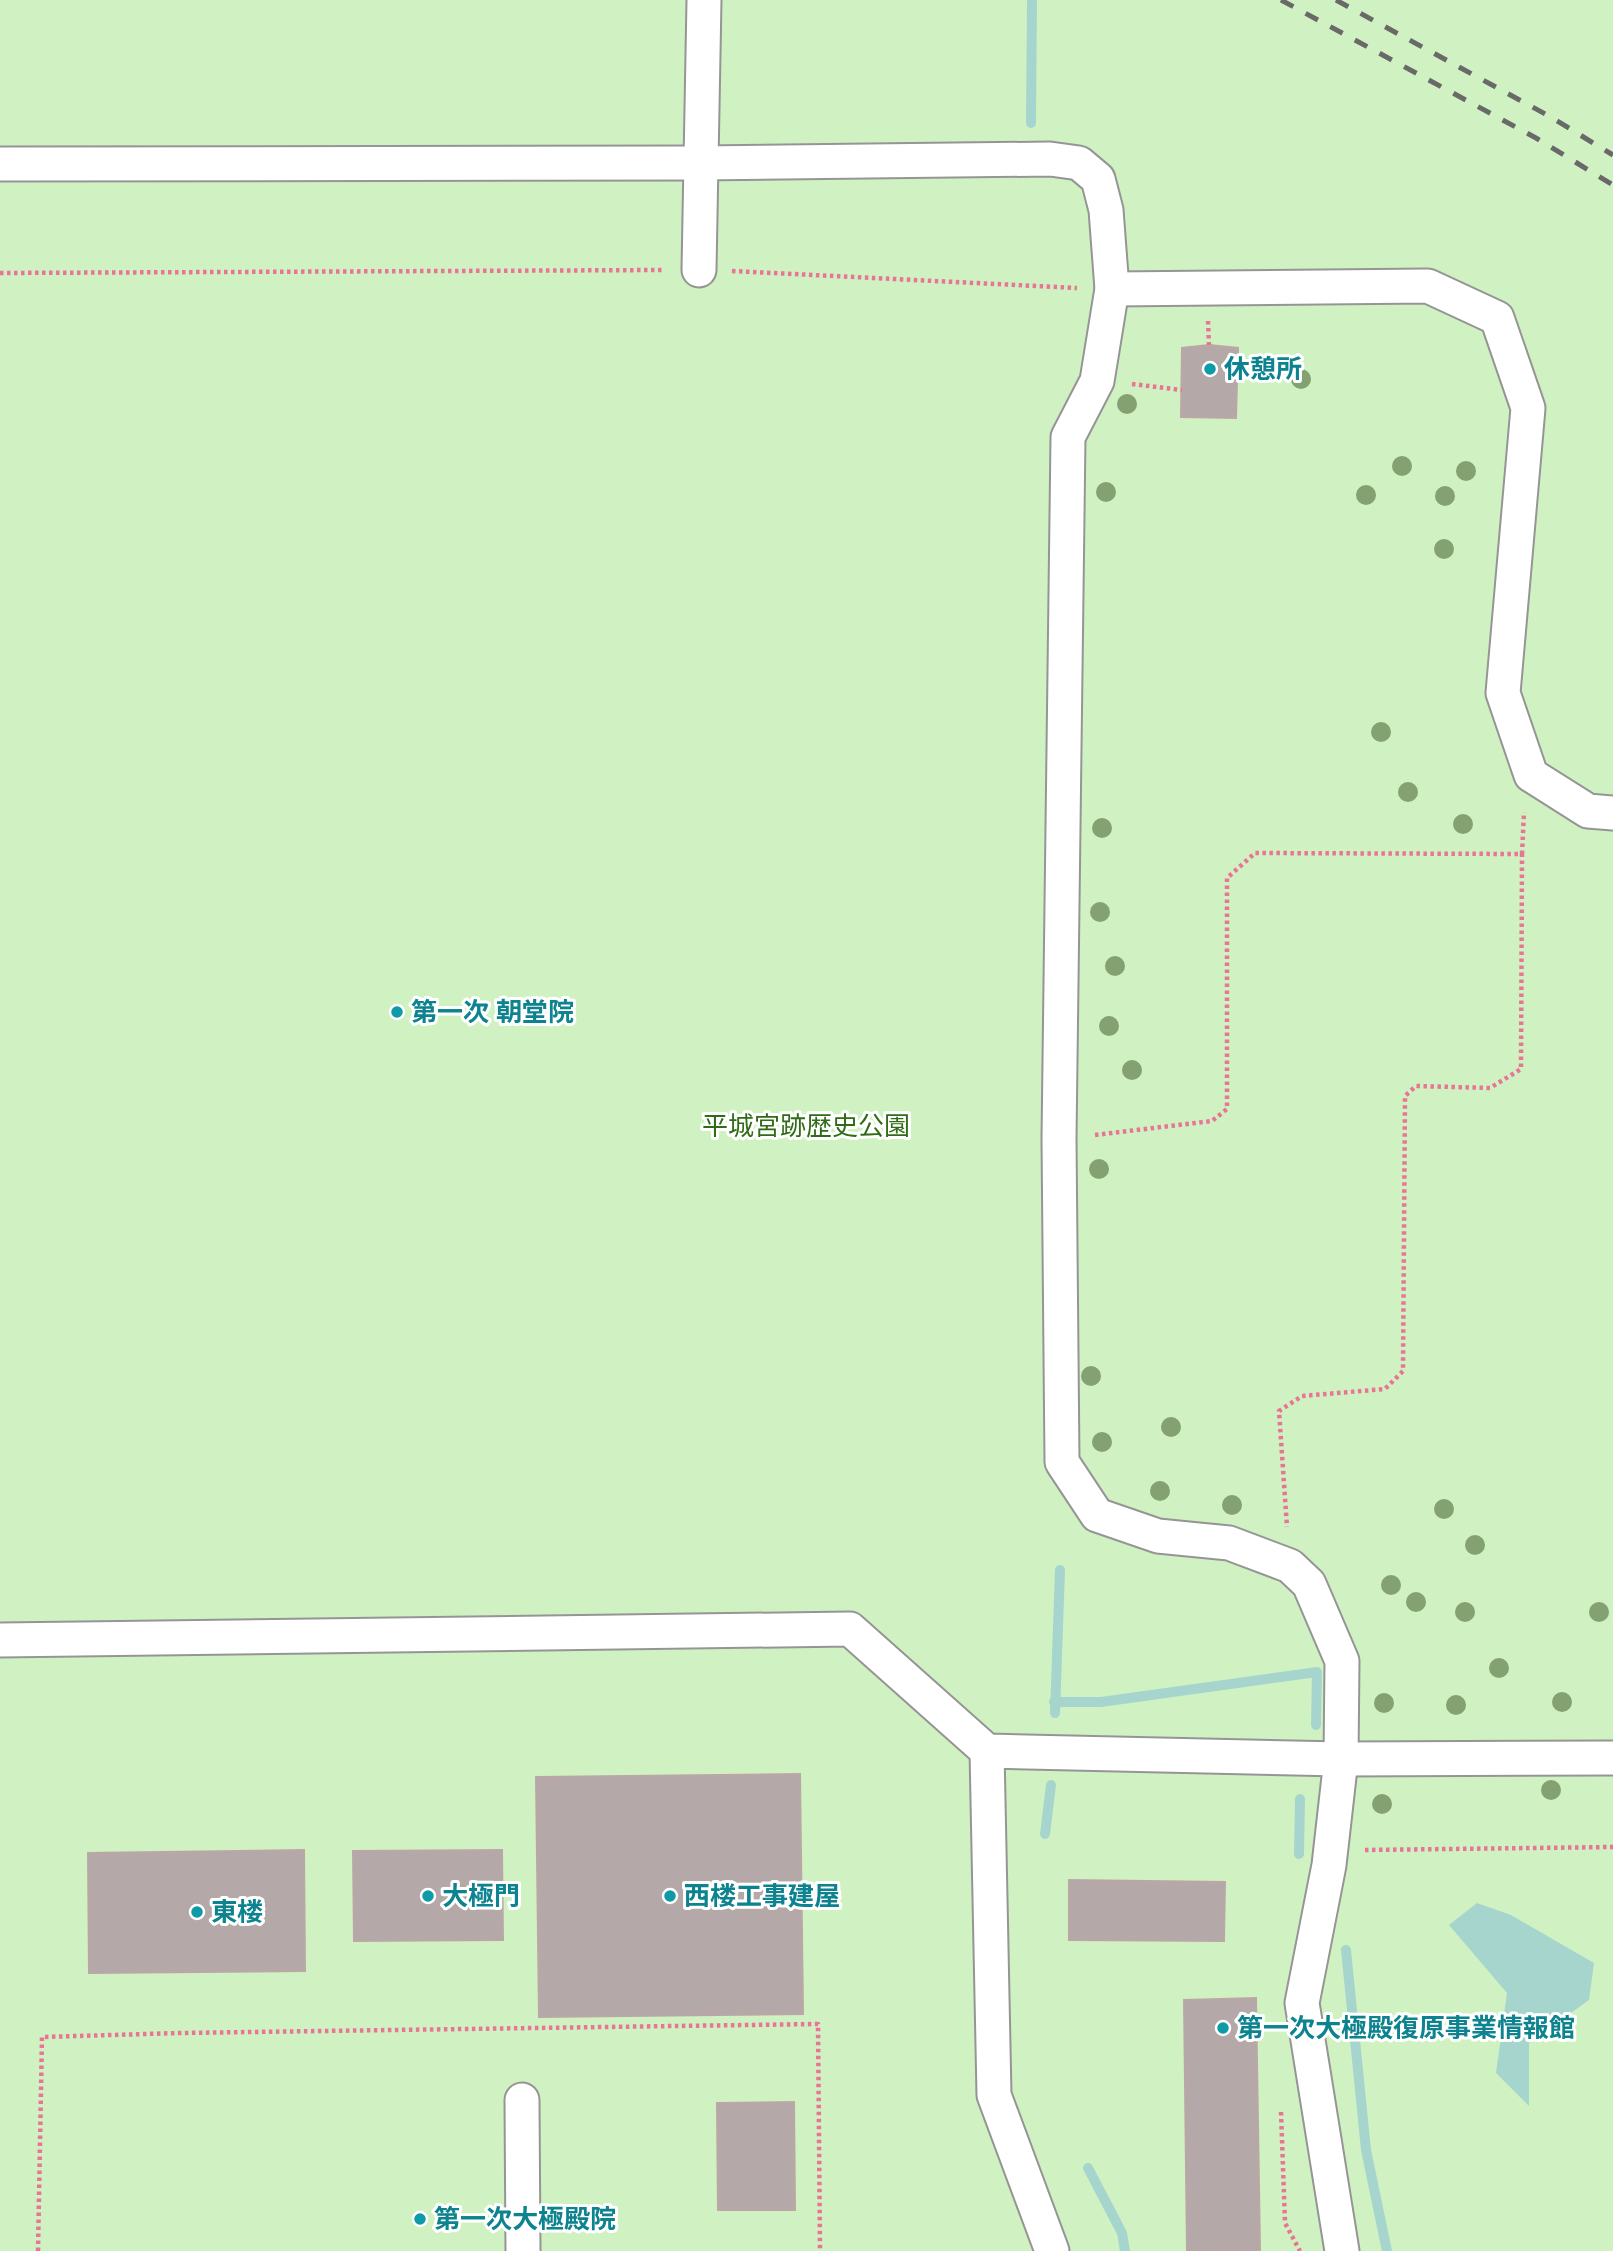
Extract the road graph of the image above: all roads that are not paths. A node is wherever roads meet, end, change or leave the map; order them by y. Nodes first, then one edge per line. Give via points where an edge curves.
1 (704, 0) edge
2 (700, 163) junction
3 (0, 164) edge
4 (699, 270) road end
5 (1112, 289) junction
6 (1613, 813) edge
7 (0, 1640) edge
8 (987, 1751) junction
9 (1613, 1758) edge
10 (1341, 1759) junction
11 (522, 2100) dead end
12 (523, 2251) edge
13 (1052, 2251) edge
14 (1342, 2251) edge

1 - 2 street
2 - 3 street
2 - 4 street
2 - 5 street via 1049,159 1079,163 1098,179 1106,210
5 - 6 street via 1428,285 1497,318 1528,408 1503,693 1531,775 1588,811
5 - 10 street via 1097,381 1068,437 1059,1139 1062,1462 1097,1515 1158,1536 1229,1543 1290,1566 1309,1584 1342,1661
7 - 8 street via 850,1629
8 - 10 street
8 - 13 street via 994,2095
9 - 10 street
10 - 14 street via 1329,1865 1302,2003
11 - 12 street

